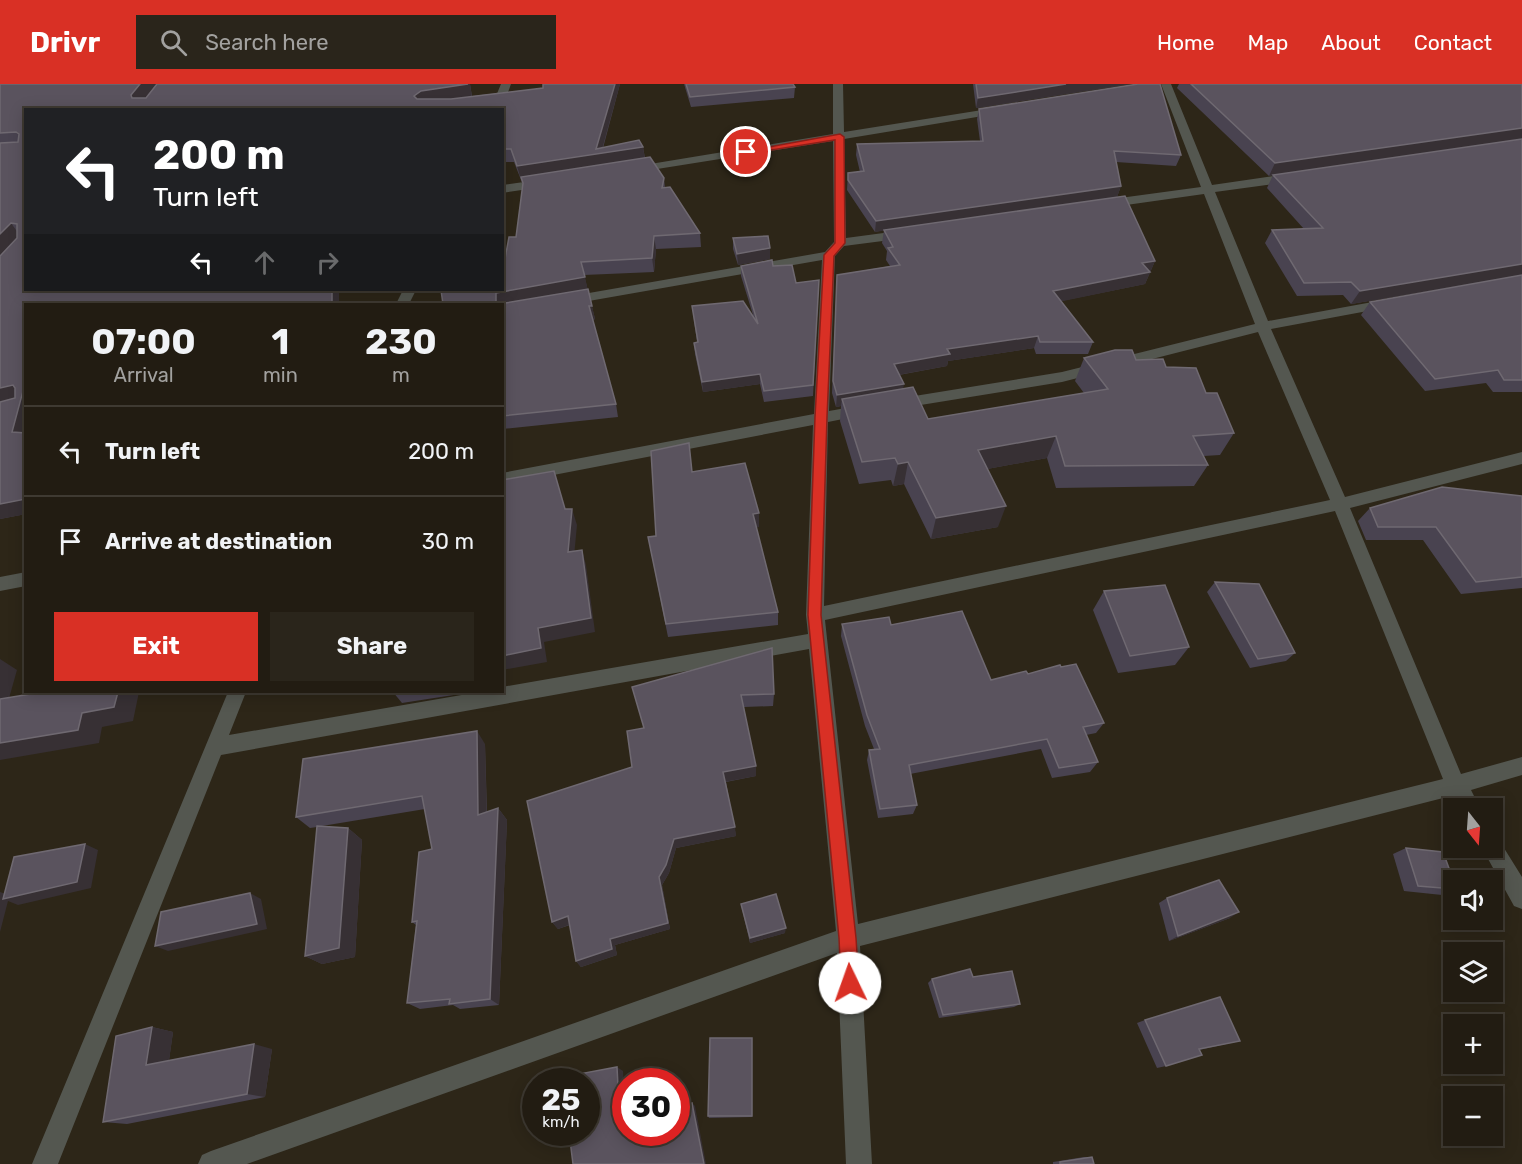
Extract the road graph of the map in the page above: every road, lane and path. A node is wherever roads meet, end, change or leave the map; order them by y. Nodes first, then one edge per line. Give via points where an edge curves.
1 (506, 84) edge
2 (838, 84) edge
3 (1162, 85) edge
4 (496, 102) edge
5 (1014, 108) edge
6 (840, 137) junction
7 (618, 172) edge
8 (1308, 176) edge
9 (560, 181) edge
10 (504, 189) edge
11 (1207, 189) junction
12 (1088, 207) edge
13 (923, 231) edge
14 (835, 249) junction
15 (1404, 301) edge
16 (549, 304) edge
17 (1263, 326) junction
18 (821, 417) junction
19 (1522, 458) edge
20 (504, 479) edge
21 (1340, 504) junction
22 (24, 579) edge
23 (0, 584) edge
24 (815, 615) junction
25 (818, 640) junction
26 (237, 693) edge
27 (214, 747) junction
28 (1522, 766) edge
29 (1456, 784) junction
30 (1464, 798) edge
31 (1498, 858) edge
32 (1522, 898) edge
33 (848, 938) junction
34 (45, 1164) edge
35 (211, 1164) edge
36 (859, 1164) edge

1 - 4 street
2 - 6 street
3 - 11 street
5 - 6 street
6 - 7 street
6 - 14 street
8 - 11 street
9 - 10 street
11 - 12 street
11 - 17 street
13 - 14 street
14 - 16 street
14 - 18 street
15 - 17 street
17 - 18 street via 1062,377
17 - 21 street
18 - 20 street
18 - 24 street
19 - 21 street
21 - 24 street
21 - 29 street
22 - 23 street
24 - 25 street
25 - 27 street
25 - 33 street
26 - 27 street
27 - 34 street
28 - 29 street
29 - 30 street
29 - 33 street
31 - 32 street
33 - 35 street
33 - 36 street

